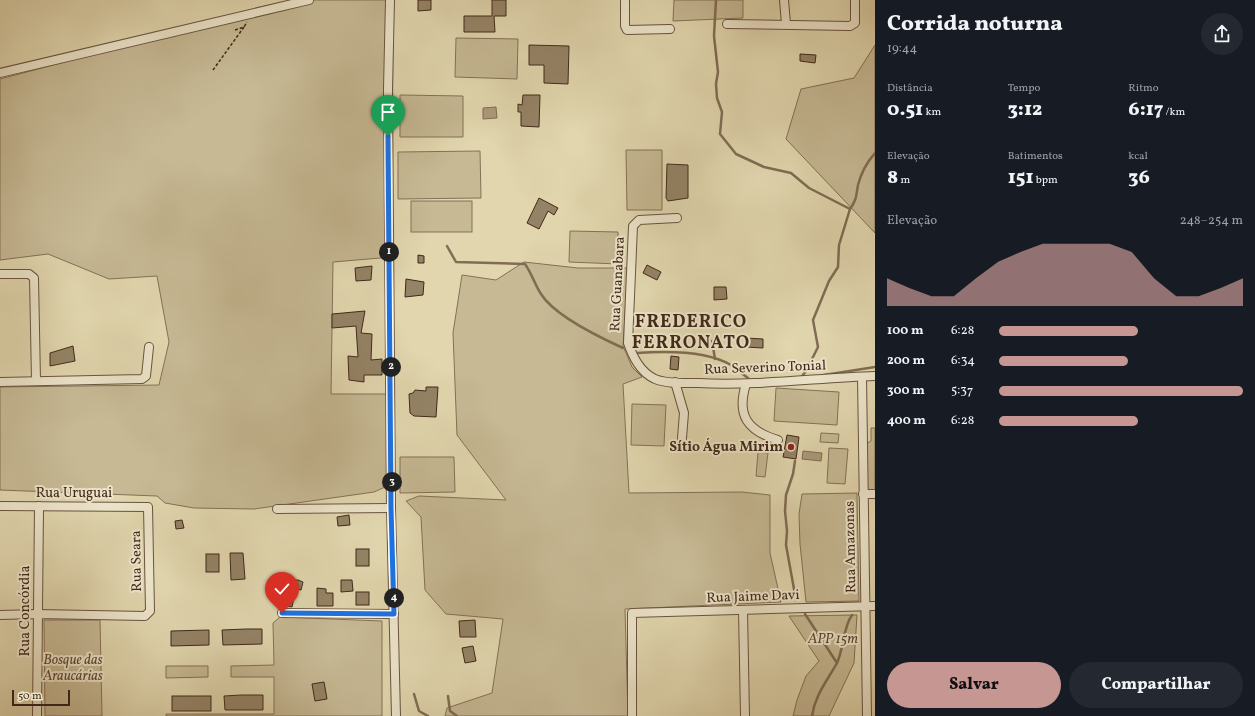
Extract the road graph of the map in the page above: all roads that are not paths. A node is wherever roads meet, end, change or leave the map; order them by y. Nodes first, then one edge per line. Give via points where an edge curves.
1 (309, 0) edge
2 (390, 0) edge
3 (624, 0) edge
4 (784, 0) edge
5 (855, 0) edge
6 (727, 24) dead end
7 (786, 24) junction
8 (670, 29) dead end
9 (0, 73) edge
10 (677, 218) dead end
11 (0, 274) edge
12 (149, 347) dead end
13 (862, 376) junction
14 (875, 376) edge
15 (655, 379) joint
16 (36, 381) junction
17 (0, 382) edge
18 (675, 382) junction
19 (746, 384) junction
20 (682, 438) dead end
21 (778, 440) dead end
22 (863, 494) junction
23 (875, 494) edge
24 (0, 506) edge
25 (39, 506) junction
26 (148, 507) joint
27 (391, 508) junction
28 (277, 509) dead end
29 (865, 606) junction
30 (875, 606) edge
31 (743, 610) junction
32 (282, 613) dead end
33 (37, 614) junction
34 (394, 614) junction
35 (0, 615) edge
36 (38, 716) edge
37 (396, 716) edge
38 (632, 716) edge
39 (745, 716) edge
40 (867, 716) edge

1 - 9 street
2 - 27 street via 388,89
3 - 8 street via 627,30
4 - 7 street
5 - 7 street via 854,25
6 - 7 street
10 - 15 street, Rua Guanabara via 639,220 633,226 628,343 635,360
11 - 16 street via 29,274 34,278
12 - 16 street via 146,376 142,379
13 - 14 street, Rua Severino Tonial
13 - 19 street, Rua Severino Tonial
13 - 22 street, Rua Amazonas
15 - 18 street, Rua Severino Tonial
16 - 17 street
18 - 19 street, Rua Severino Tonial
18 - 20 street via 684,413
19 - 21 street via 744,415 752,428 761,435
22 - 23 street
22 - 29 street, Rua Amazonas
24 - 25 street, Rua Uruguai
25 - 26 street, Rua Uruguai
25 - 33 street, Rua Concórdia
26 - 33 street, Rua Seara via 148,614
27 - 28 street
27 - 34 street
29 - 30 street, Rua Jaime Davi
29 - 31 street, Rua Jaime Davi
29 - 40 street, Rua Amazonas
31 - 38 street, Rua Jaime Davi via 632,613
31 - 39 street
32 - 34 street
33 - 35 street
33 - 36 street, Rua Concórdia
34 - 37 street

